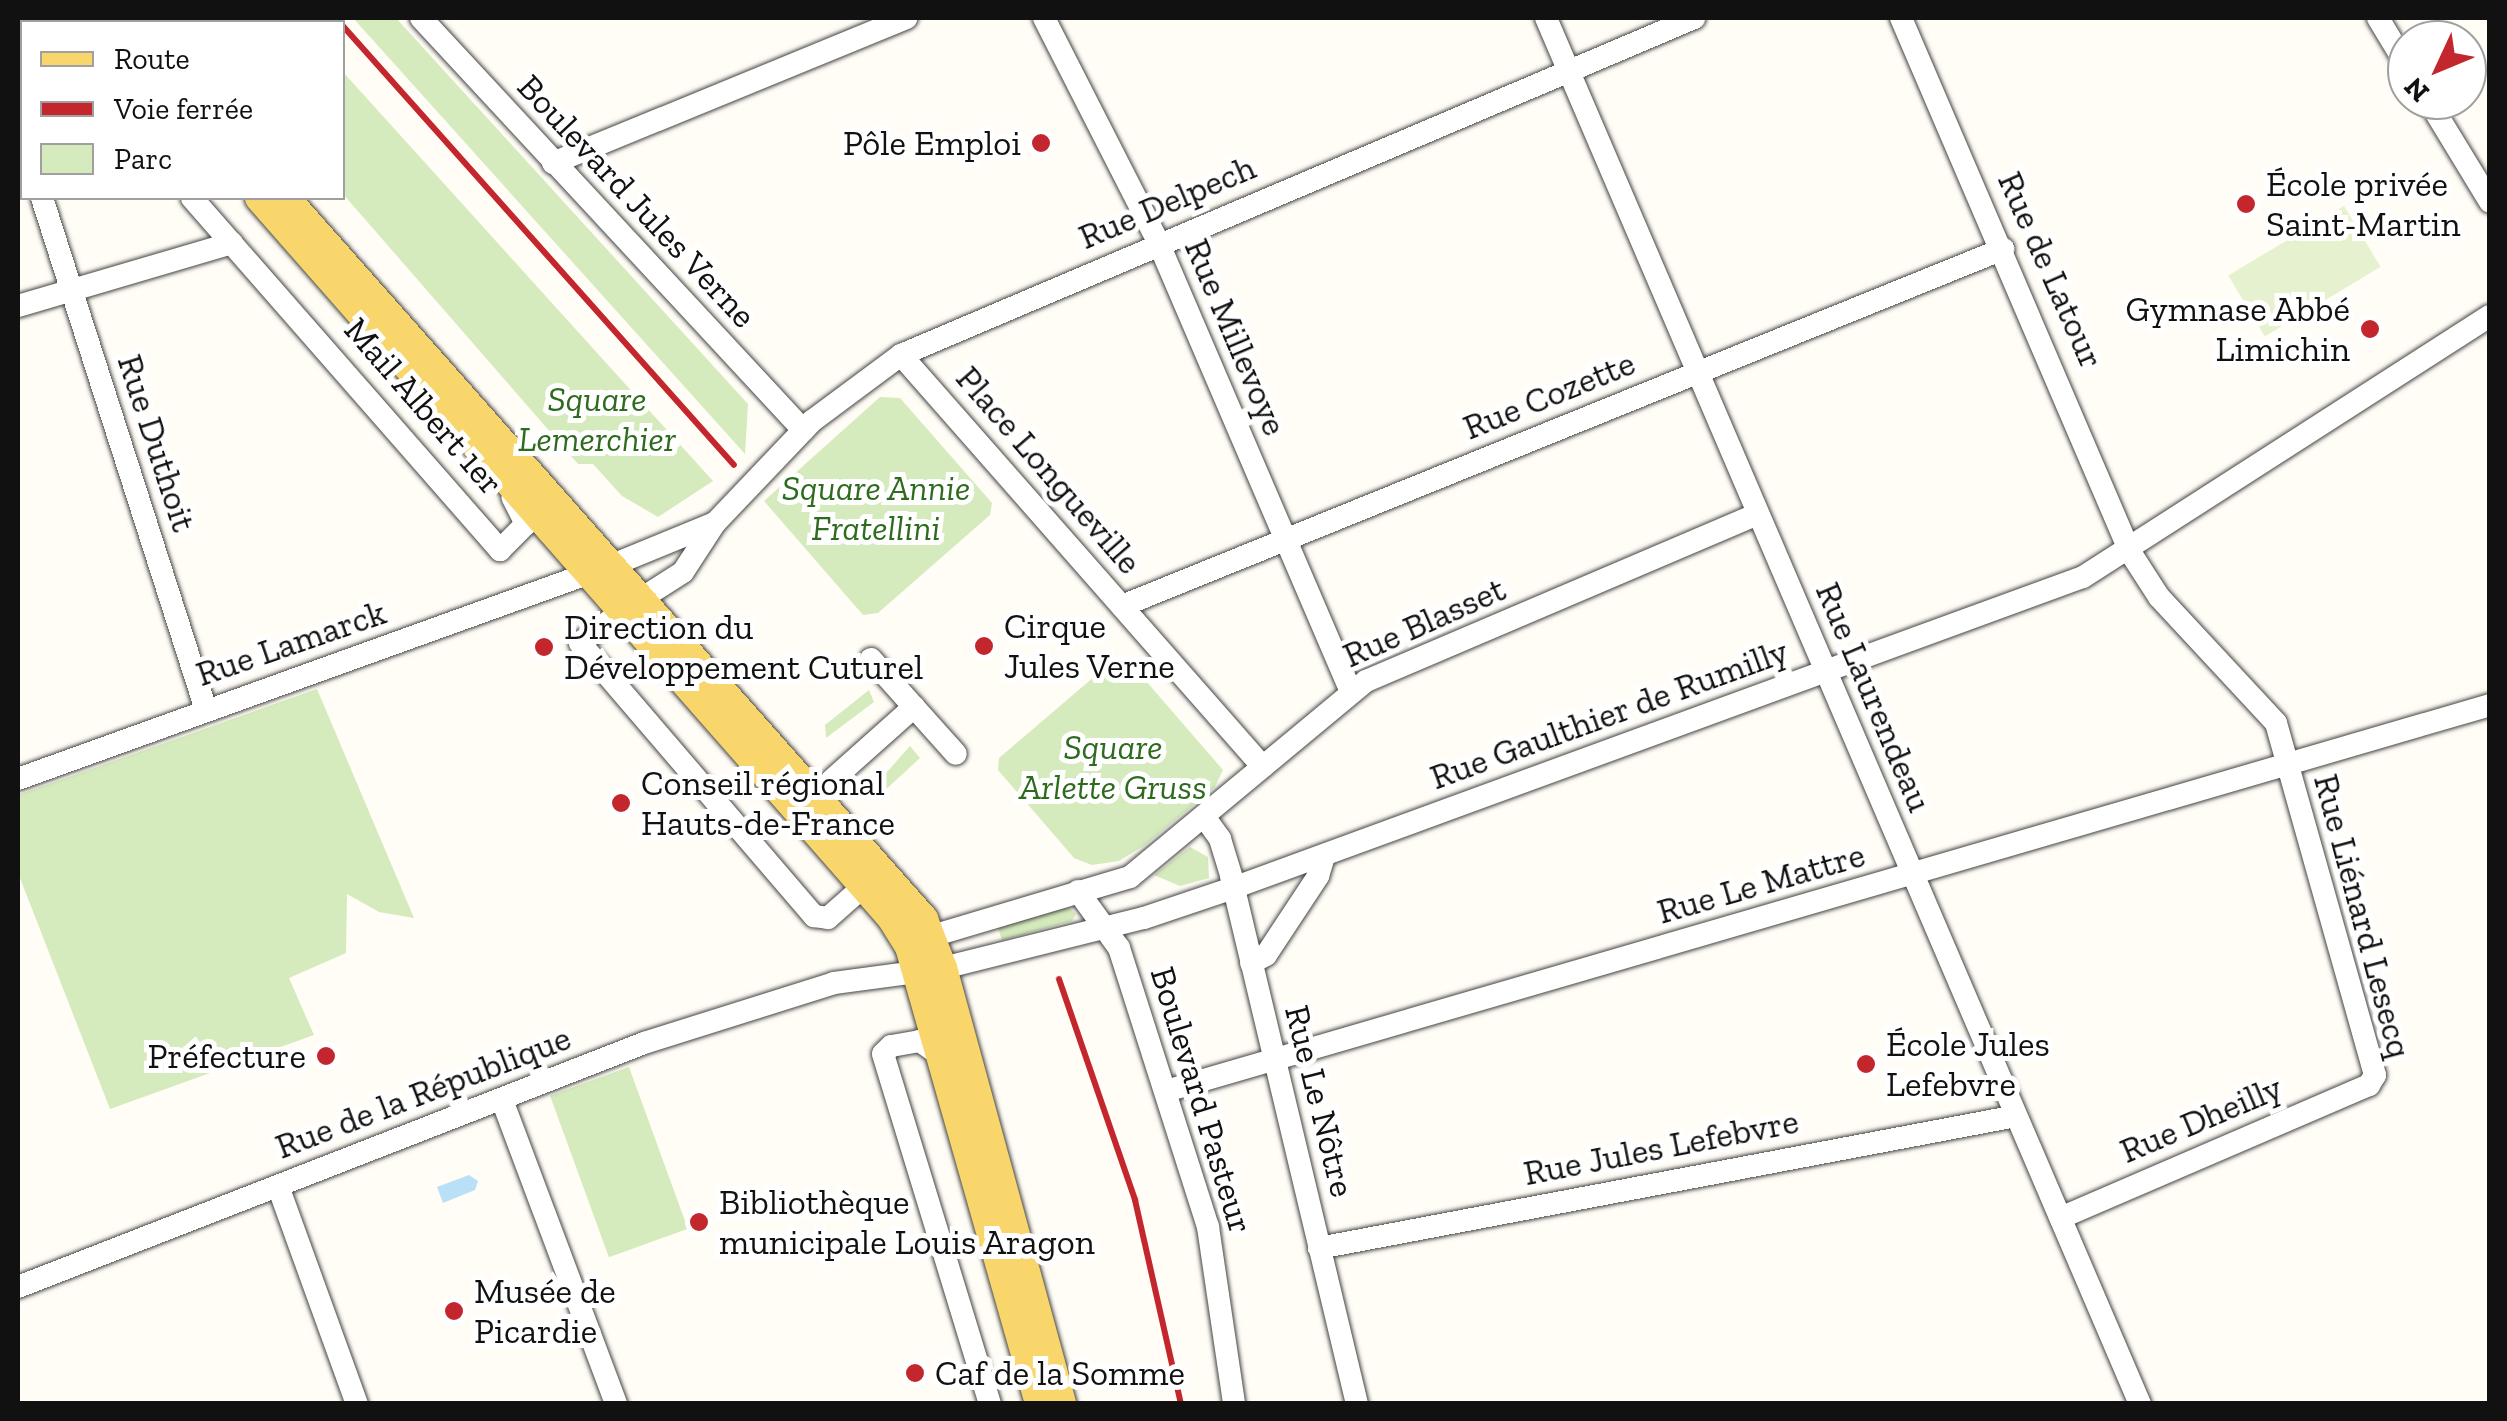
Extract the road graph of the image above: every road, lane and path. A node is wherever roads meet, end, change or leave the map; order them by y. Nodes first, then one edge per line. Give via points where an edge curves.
1 (421, 18) edge
2 (906, 18) edge
3 (1044, 18) edge
4 (1546, 18) edge
5 (1694, 18) edge
6 (1901, 18) edge
7 (1569, 72) junction
8 (2440, 120) edge
9 (554, 162) junction
10 (43, 200) edge
11 (194, 200) edge
12 (261, 200) edge
13 (288, 200) edge
14 (2490, 202) edge
15 (232, 244) junction
16 (1159, 244) junction
17 (2003, 249) junction
18 (72, 289) junction
19 (18, 306) edge
20 (2490, 316) edge
21 (901, 355) junction
22 (1698, 373) junction
23 (462, 430) junction
24 (803, 430) junction
25 (1758, 514) junction
26 (715, 524) junction
27 (1286, 540) junction
28 (2130, 552) junction
29 (615, 564) junction
30 (588, 574) junction
31 (632, 605) junction
32 (1122, 606) junction
33 (871, 658) dead end
34 (1825, 670) junction
35 (1350, 691) junction
36 (2490, 706) edge
37 (914, 707) junction
38 (206, 710) junction
39 (956, 754) dead end
40 (2287, 765) junction
41 (1263, 768) junction
42 (18, 779) edge
43 (832, 780) dead end
44 (1205, 818) junction
45 (1324, 856) junction
46 (1912, 876) junction
47 (863, 886) junction
48 (1233, 888) junction
49 (1078, 891) junction
50 (1109, 927) junction
51 (925, 956) junction
52 (1251, 963) junction
53 (937, 1053) junction
54 (1273, 1060) junction
55 (2369, 1085) joint
56 (1166, 1091) junction
57 (502, 1100) junction
58 (2016, 1116) junction
59 (278, 1186) junction
60 (2060, 1218) junction
61 (1319, 1248) junction
62 (18, 1287) edge
63 (357, 1404) edge
64 (616, 1404) edge
65 (990, 1404) edge
66 (1038, 1404) edge
67 (1062, 1404) edge
68 (1234, 1404) edge
69 (1358, 1404) edge
70 (2140, 1404) edge

1 - 9 street, Boulevard Jules Verne
2 - 9 street
3 - 16 street, Rue Millevoye
4 - 7 street, Rue Laurendeau
5 - 7 street, Rue Delpech
6 - 17 street, Rue de Latour
7 - 16 street, Rue Delpech
7 - 22 street, Rue Laurendeau
8 - 14 street
9 - 24 street, Boulevard Jules Verne
10 - 18 street, Rue Duthoit
11 - 15 street, Mail Albert 1er
12 - 23 main road, Mail Albert 1er
13 - 29 main road, Mail Albert 1er
15 - 18 street
15 - 23 street, Mail Albert 1er via 500,550 526,524
16 - 21 street, Rue Delpech
16 - 27 street, Rue Millevoye
17 - 22 street, Rue Cozette
17 - 28 street, Rue de Latour
18 - 19 street
18 - 38 street, Rue Duthoit
20 - 28 street, Rue Gaulthier de Rumilly
21 - 24 street, Rue Delpech
21 - 32 street, Place Longueville
22 - 25 street, Rue Laurendeau
22 - 27 street, Rue Cozette
23 - 30 main road, Mail Albert 1er
24 - 26 street, Rue Delpech
25 - 34 street, Rue Laurendeau
25 - 35 street, Rue Blasset
26 - 29 street, Rue Delpech
26 - 31 street, Rue Delpech via 682,572
27 - 32 street, Rue Cozette
27 - 35 street, Rue Millevoye
28 - 34 street, Rue Gaulthier de Rumilly via 2084,577
28 - 40 street, Rue de Latour via 2160,598 2266,708
29 - 30 main road
29 - 31 main road, Mail Albert 1er
30 - 31 main road, Mail Albert 1er
30 - 38 street, Rue Lamarck
31 - 47 main road, Mail Albert 1er
31 - 47 street via 580,643 814,916 828,918
31 - 51 main road, Mail Albert 1er via 909,900
32 - 41 street, Place Longueville
33 - 37 street
34 - 45 street, Rue Gaulthier de Rumilly
34 - 46 street, Rue Laurendeau
35 - 41 street, Rue Blasset
36 - 40 street, Rue Le Mattre
37 - 39 street
37 - 43 street
38 - 42 street, Rue Lamarck
40 - 46 street, Rue Le Mattre
40 - 55 street, Rue Liénard Lesecq via 2375,1075
41 - 44 street, Rue Blasset
44 - 48 street, Rue Le Nôtre via 1220,839
44 - 49 street, Rue Blasset via 1130,877
45 - 48 street, Rue Gaulthier de Rumilly
45 - 52 street via 1266,956
46 - 54 street, Rue Le Mattre
46 - 58 street, Rue Laurendeau
47 - 51 main road, Mail Albert 1er
48 - 50 street, Rue Gaulthier de Rumilly
48 - 52 street, Rue Le Nôtre
49 - 50 street, Boulevard Pasteur
49 - 51 street, Rue Blasset
50 - 51 street, Rue Gaulthier de Rumilly
50 - 56 street, Boulevard Pasteur
51 - 53 main road
51 - 57 street, Rue de la République via 644,1043
51 - 67 main road
52 - 54 street, Rue Le Nôtre
53 - 65 street via 920,1041 883,1054
53 - 66 main road
54 - 56 street, Rue Le Mattre
54 - 61 street, Rue Le Nôtre
55 - 60 street, Rue Dheilly
56 - 68 street, Boulevard Pasteur via 1208,1228
57 - 59 street, Rue de la République
57 - 64 street
58 - 60 street, Rue Laurendeau
58 - 61 street, Rue Jules Lefebvre
59 - 62 street, Rue de la République
59 - 63 street
60 - 70 street, Rue Laurendeau
61 - 69 street, Rue Le Nôtre

